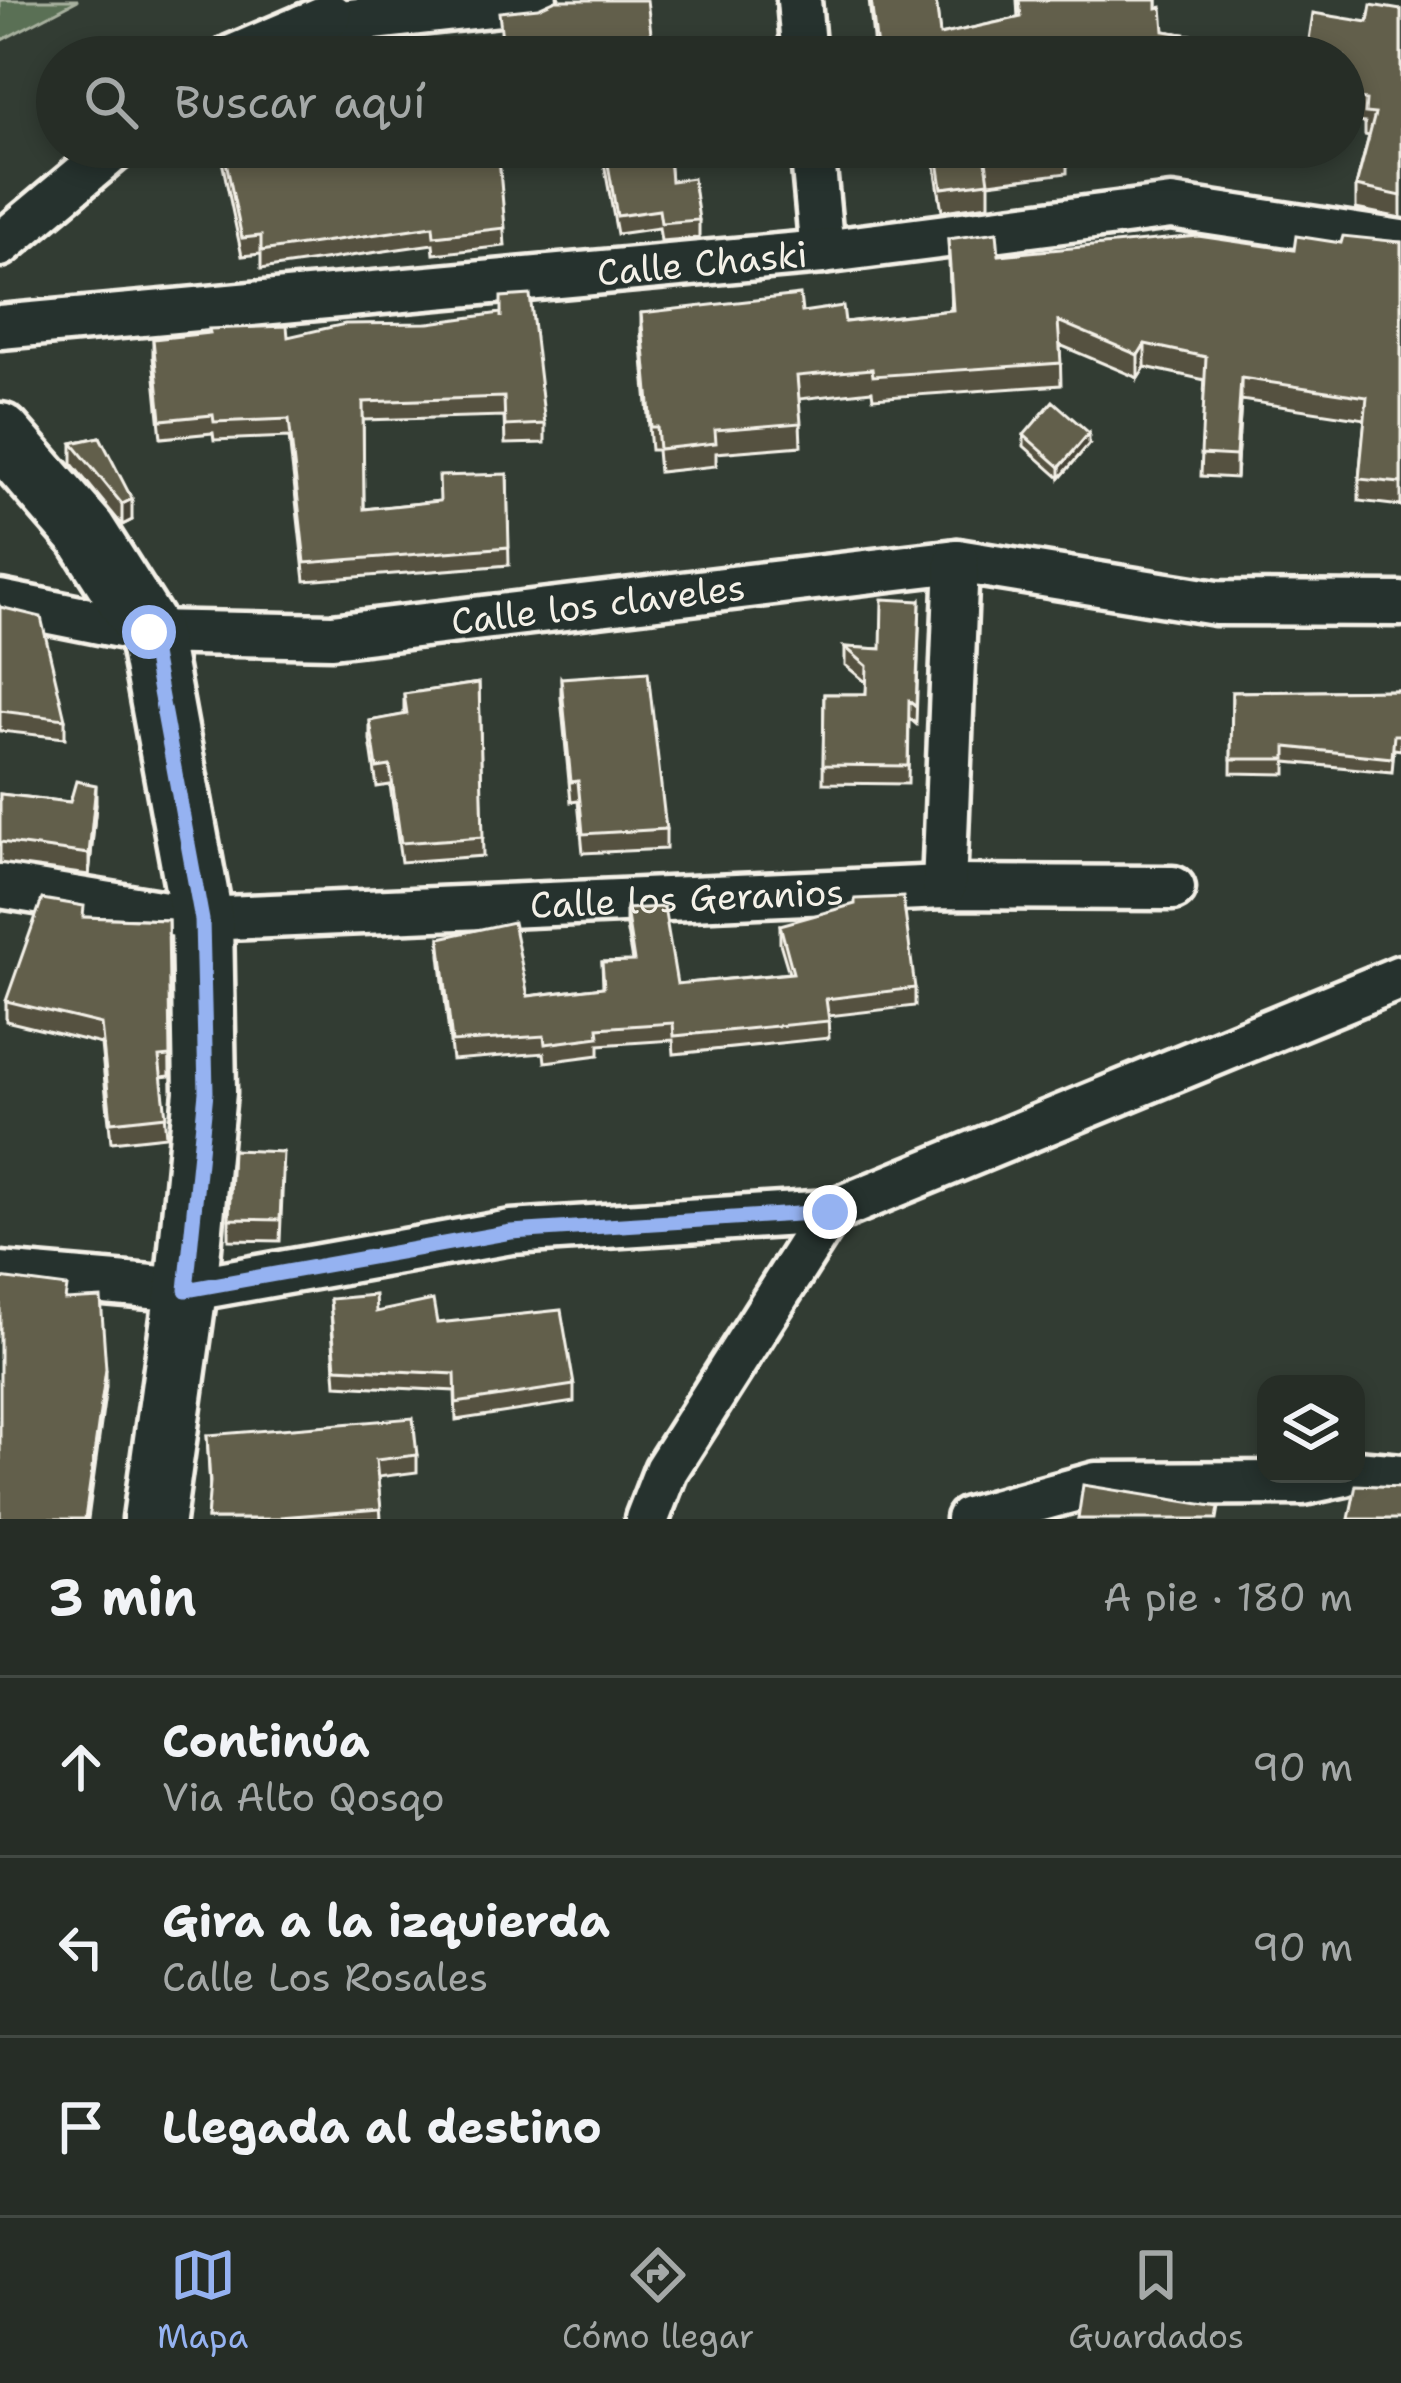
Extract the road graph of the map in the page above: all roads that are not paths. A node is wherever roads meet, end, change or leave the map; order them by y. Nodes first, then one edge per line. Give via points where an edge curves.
1 (364, 0) edge
2 (535, 0) edge
3 (799, 0) edge
4 (304, 26) junction
5 (281, 36) edge
6 (802, 36) edge
7 (92, 168) edge
8 (814, 168) edge
9 (1401, 242) edge
10 (0, 245) edge
11 (822, 252) junction
12 (0, 327) edge
13 (0, 434) edge
14 (957, 561) junction
15 (0, 602) edge
16 (1401, 604) edge
17 (149, 632) junction
18 (0, 886) edge
19 (944, 887) junction
20 (1173, 888) dead end
21 (202, 920) junction
22 (1401, 977) edge
23 (830, 1212) junction
24 (0, 1274) edge
25 (186, 1290) junction
26 (1365, 1473) edge
27 (1401, 1476) edge
28 (1331, 1483) edge
29 (1302, 1501) edge
30 (154, 1519) edge
31 (647, 1519) edge
32 (968, 1519) edge

1 - 4 street
2 - 4 street
3 - 6 street
4 - 5 street
7 - 10 street
8 - 11 street
9 - 11 street, Calle Chaski via 1171,207
11 - 12 street, Calle Chaski
13 - 17 street via 86,533
14 - 16 street, Calle los claveles via 1216,603
14 - 17 street, Calle los claveles via 332,636
14 - 19 street
15 - 17 street, Calle los claveles
17 - 21 street
18 - 21 street, Calle los Geranios
19 - 20 street, Calle los Geranios
19 - 21 street, Calle los Geranios
21 - 25 street via 206,1092
22 - 23 street
23 - 25 street via 511,1232
23 - 31 street via 667,1470
24 - 25 street
25 - 30 street
26 - 27 street
28 - 29 street
29 - 32 street via 1096,1484

